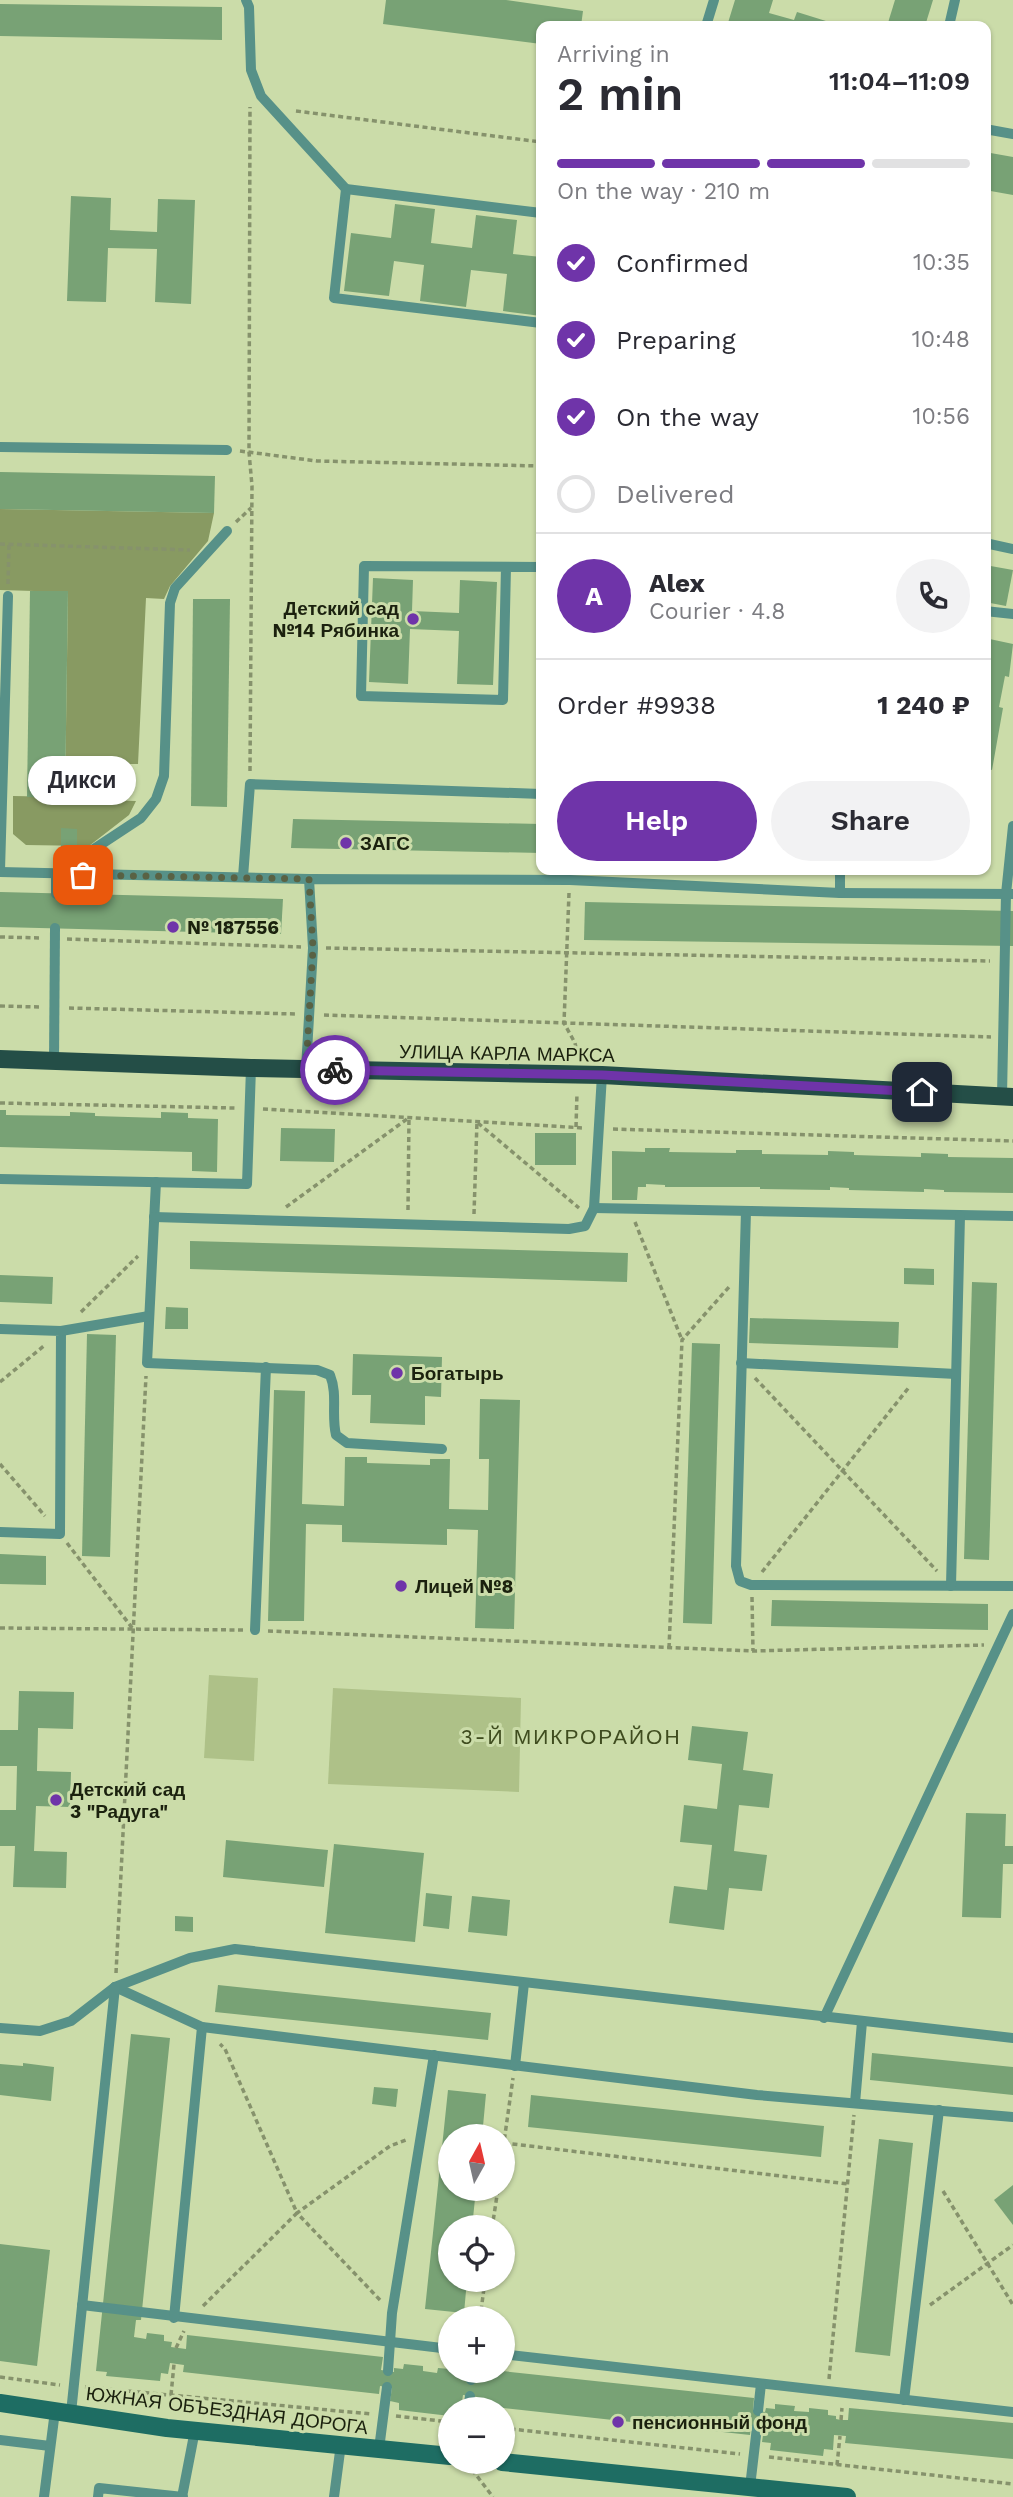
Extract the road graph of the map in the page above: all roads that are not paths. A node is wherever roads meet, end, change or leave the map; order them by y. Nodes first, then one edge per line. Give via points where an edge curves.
1 (246, 0) edge
2 (714, 0) edge
3 (955, 0) edge
4 (708, 21) edge
5 (950, 21) edge
6 (991, 130) edge
7 (1013, 134) edge
8 (346, 189) junction
9 (536, 213) edge
10 (536, 322) edge
11 (0, 447) edge
12 (227, 450) road end
13 (228, 531) road end
14 (991, 544) edge
15 (1013, 549) edge
16 (506, 567) junction
17 (536, 567) edge
18 (8, 596) road end
19 (991, 612) edge
20 (1013, 614) edge
21 (536, 794) edge
22 (1013, 826) edge
23 (0, 871) edge
24 (56, 874) junction
25 (611, 875) edge
26 (840, 875) edge
27 (243, 877) junction
28 (309, 879) junction
29 (611, 882) junction
30 (840, 893) junction
31 (55, 894) dead end
32 (1010, 894) edge
33 (55, 934) road end
34 (0, 1059) edge
35 (54, 1062) junction
36 (251, 1069) junction
37 (306, 1069) junction
38 (602, 1075) junction
39 (1008, 1097) edge
40 (0, 1179) edge
41 (156, 1182) junction
42 (746, 1211) junction
43 (592, 1212) junction
44 (960, 1216) junction
45 (1013, 1216) edge
46 (154, 1217) junction
47 (149, 1316) junction
48 (0, 1329) edge
49 (61, 1331) junction
50 (741, 1363) junction
51 (266, 1367) junction
52 (956, 1374) junction
53 (442, 1448) dead end
54 (0, 1532) edge
55 (951, 1586) junction
56 (1013, 1586) edge
57 (1013, 1614) edge
58 (255, 1630) road end
59 (524, 1983) junction
60 (115, 1987) junction
61 (824, 2018) junction
62 (862, 2022) junction
63 (202, 2027) junction
64 (0, 2028) edge
65 (1013, 2038) edge
66 (434, 2055) junction
67 (515, 2066) junction
68 (855, 2103) junction
69 (939, 2110) junction
70 (1013, 2117) edge
71 (82, 2305) junction
72 (103, 2308) dead end
73 (174, 2318) junction
74 (390, 2343) junction
75 (438, 2348) edge
76 (515, 2356) edge
77 (388, 2371) dead end
78 (761, 2384) junction
79 (387, 2387) dead end
80 (904, 2400) junction
81 (0, 2403) edge
82 (758, 2411) dead end
83 (63, 2412) junction
84 (1013, 2412) edge
85 (757, 2427) dead end
86 (195, 2430) junction
87 (0, 2440) edge
88 (341, 2444) junction
89 (50, 2446) junction
90 (379, 2449) junction
91 (438, 2455) edge
92 (515, 2463) edge
93 (750, 2487) junction
94 (44, 2497) edge
95 (98, 2497) edge
96 (182, 2497) edge
97 (334, 2497) edge
98 (847, 2497) edge

1 - 8 lane via 251,69 261,96
2 - 4 lane
3 - 5 lane
6 - 7 lane
8 - 9 lane
8 - 10 lane via 334,298
11 - 12 lane
13 - 24 lane via 176,588 170,603 164,776 156,799 141,818
14 - 15 lane
16 - 16 lane via 503,701 361,696 364,566
16 - 17 lane
18 - 23 lane
19 - 20 lane
21 - 27 lane via 250,784
22 - 32 lane
23 - 24 lane
24 - 27 lane
24 - 31 lane
25 - 29 lane
26 - 30 lane
27 - 28 lane
28 - 29 lane
28 - 37 lane via 313,948
29 - 30 lane
30 - 32 lane
32 - 39 lane via 1005,1038
33 - 35 lane
34 - 35 main road, УЛИЦА КАРЛА МАРКСА
35 - 36 main road, УЛИЦА КАРЛА МАРКСА
36 - 37 main road, УЛИЦА КАРЛА МАРКСА
36 - 41 lane via 247,1184
37 - 38 main road, УЛИЦА КАРЛА МАРКСА
38 - 39 main road, УЛИЦА КАРЛА МАРКСА
38 - 43 lane
40 - 41 lane
41 - 46 lane
42 - 43 lane via 629,1208
42 - 44 lane
42 - 50 lane
43 - 46 lane via 585,1226 569,1229
44 - 45 lane
44 - 52 lane
46 - 47 lane
47 - 49 lane
47 - 51 lane via 147,1363
48 - 49 lane
49 - 54 lane via 61,1534
50 - 52 lane
50 - 55 lane via 736,1566 740,1581 751,1585
51 - 53 lane via 330,1375 335,1389 332,1421 336,1434 347,1443
51 - 58 lane
52 - 55 lane
55 - 56 lane
57 - 61 lane
59 - 60 lane via 235,1950 190,1958
59 - 61 lane
59 - 67 lane
60 - 63 lane
60 - 64 lane via 71,2021 40,2031
60 - 71 lane
61 - 62 lane
62 - 65 lane
62 - 68 lane
63 - 66 lane
63 - 73 lane
66 - 67 lane
66 - 74 lane
67 - 68 lane
68 - 69 lane
69 - 70 lane
69 - 80 lane
71 - 72 lane
71 - 73 lane
71 - 83 lane via 73,2386
73 - 74 lane
74 - 75 lane
74 - 77 lane
76 - 78 lane
78 - 80 lane
78 - 82 lane
79 - 90 lane
80 - 84 lane
81 - 83 street, ЮЖНАЯ ОБЪЕЗДНАЯ ДОРОГА
83 - 86 street, ЮЖНАЯ ОБЪЕЗДНАЯ ДОРОГА
83 - 89 lane
85 - 93 lane
86 - 88 street, ЮЖНАЯ ОБЪЕЗДНАЯ ДОРОГА
86 - 96 lane
87 - 89 lane
88 - 90 street, ЮЖНАЯ ОБЪЕЗДНАЯ ДОРОГА
88 - 97 lane
89 - 94 lane
90 - 91 street, ЮЖНАЯ ОБЪЕЗДНАЯ ДОРОГА
92 - 93 street
93 - 98 street
95 - 96 lane via 99,2488

